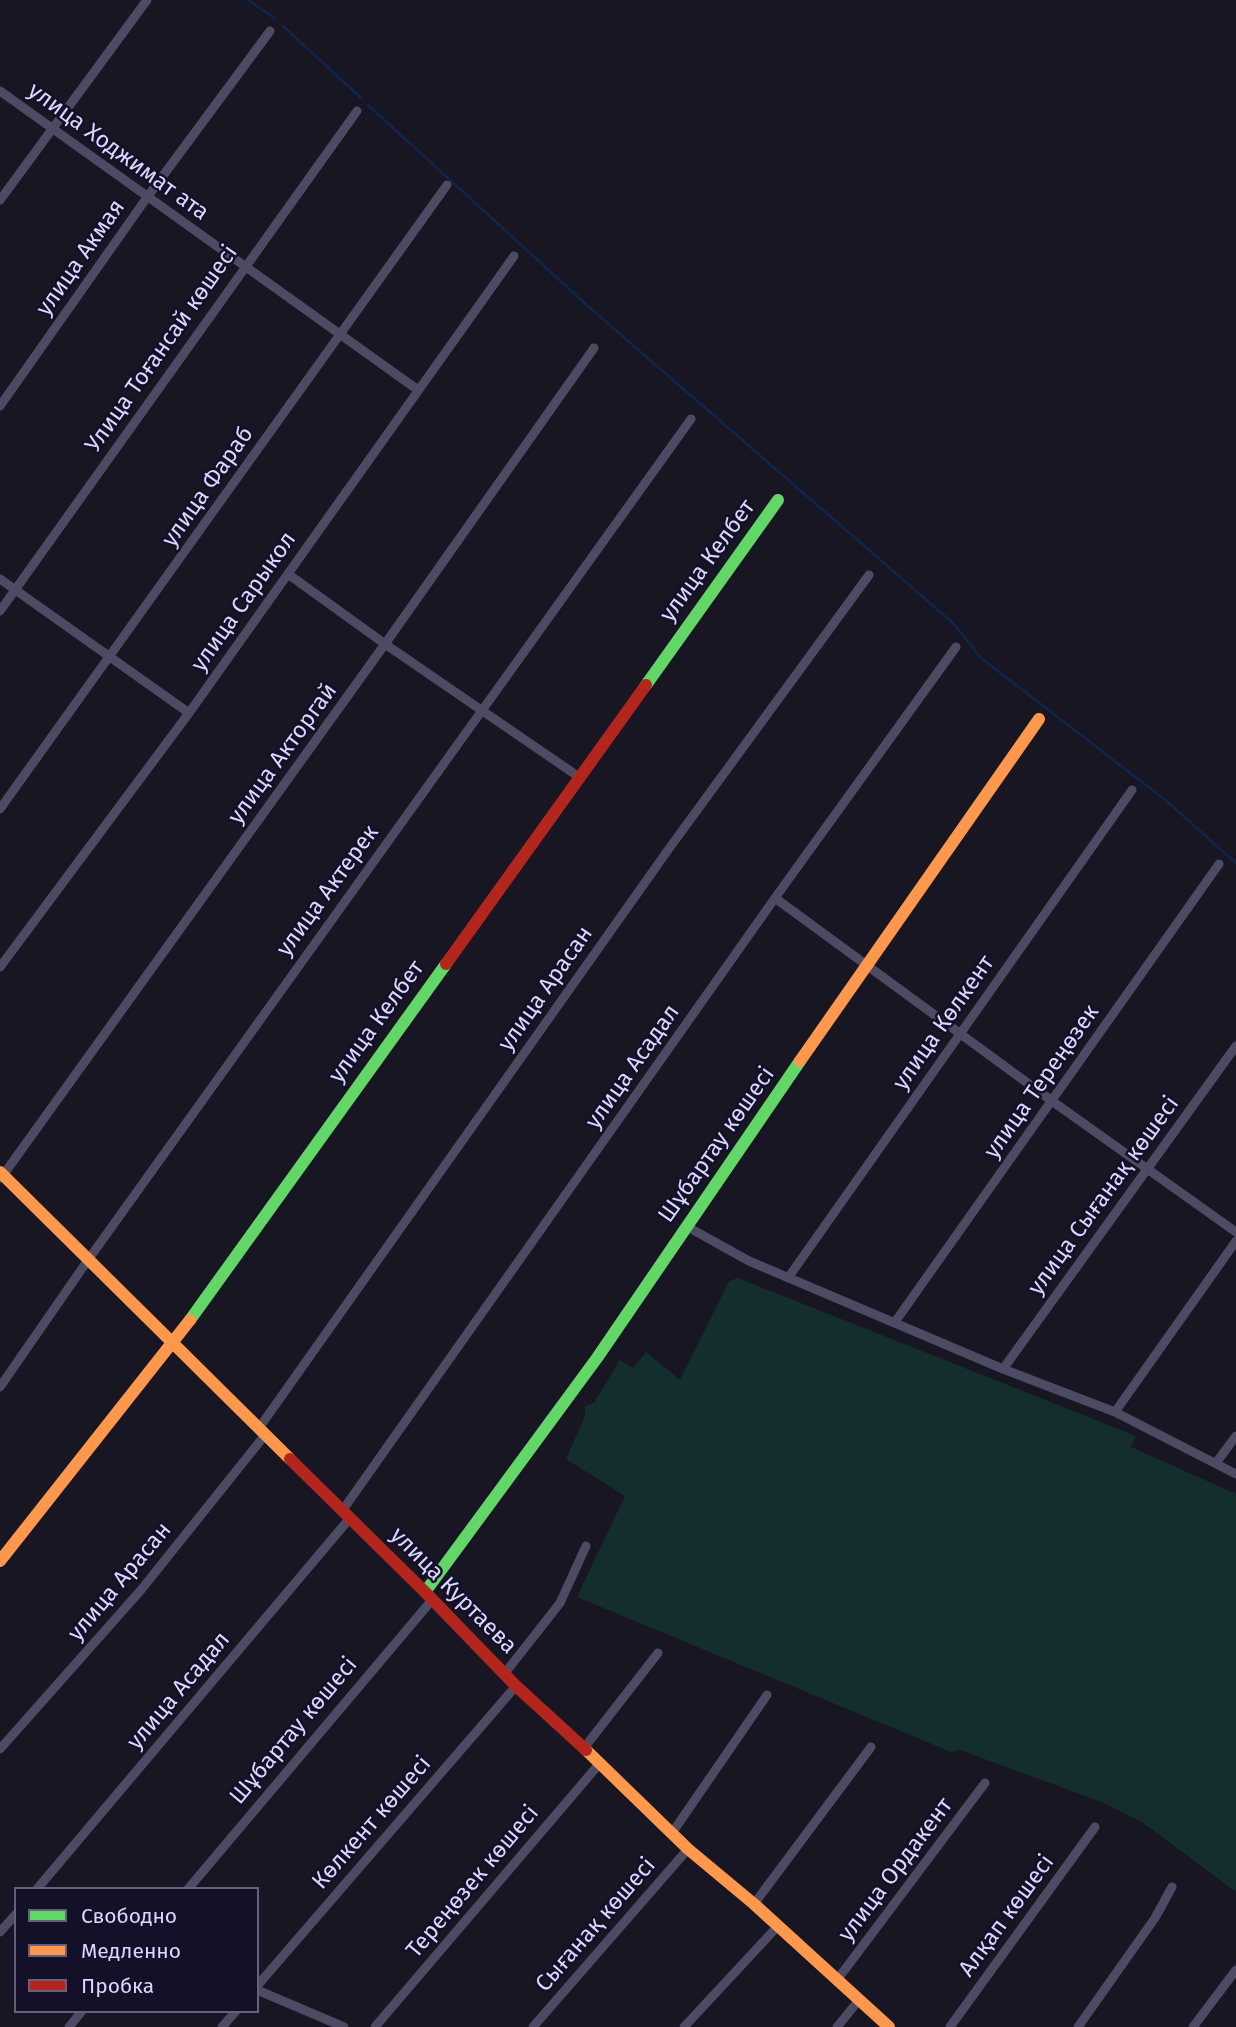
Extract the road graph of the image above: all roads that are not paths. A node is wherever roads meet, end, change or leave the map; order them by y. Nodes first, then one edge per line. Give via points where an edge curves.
1 (147, 0) edge
2 (270, 31) dead end
3 (0, 91) edge
4 (357, 111) dead end
5 (52, 128) junction
6 (447, 185) dead end
7 (148, 196) junction
8 (0, 200) edge
9 (514, 256) dead end
10 (244, 267) junction
11 (340, 335) junction
12 (594, 348) dead end
13 (418, 390) junction
14 (0, 406) edge
15 (691, 419) dead end
16 (778, 500) dead end
17 (288, 574) junction
18 (869, 575) dead end
19 (0, 579) edge
20 (15, 589) junction
21 (0, 611) edge
22 (385, 644) junction
23 (956, 647) dead end
24 (111, 657) junction
25 (482, 709) junction
26 (189, 713) junction
27 (1039, 719) dead end
28 (579, 776) junction
29 (1132, 790) dead end
30 (0, 809) edge
31 (1219, 864) dead end
32 (775, 898) junction
33 (866, 965) junction
34 (0, 967) edge
35 (960, 1034) junction
36 (1236, 1046) edge
37 (1052, 1101) junction
38 (1147, 1169) junction
39 (1, 1176) edge
40 (686, 1226) junction
41 (1236, 1232) edge
42 (1236, 1241) edge
43 (88, 1260) junction
44 (788, 1278) junction
45 (895, 1322) junction
46 (174, 1343) junction
47 (1003, 1369) junction
48 (0, 1387) edge
49 (1115, 1412) junction
50 (262, 1432) junction
51 (1236, 1437) edge
52 (1216, 1463) junction
53 (1236, 1474) edge
54 (346, 1514) junction
55 (586, 1546) dead end
56 (0, 1561) edge
57 (429, 1596) junction
58 (659, 1653) dead end
59 (505, 1673) junction
60 (516, 1686) junction
61 (767, 1695) dead end
62 (1, 1747) edge
63 (870, 1747) dead end
64 (584, 1748) junction
65 (600, 1763) junction
66 (985, 1783) dead end
67 (1095, 1827) dead end
68 (672, 1833) junction
69 (688, 1849) junction
70 (39, 1887) edge
71 (190, 1887) edge
72 (1172, 1887) dead end
73 (754, 1904) junction
74 (14, 1916) edge
75 (777, 1927) junction
76 (0, 1932) edge
77 (1236, 1970) edge
78 (837, 1980) junction
79 (259, 1986) edge
80 (259, 1989) edge
81 (859, 2000) junction
82 (80, 2013) edge
83 (234, 2013) edge
84 (69, 2027) edge
85 (222, 2027) edge
86 (344, 2027) edge
87 (375, 2027) edge
88 (533, 2027) edge
89 (684, 2027) edge
90 (837, 2027) edge
91 (889, 2027) edge
92 (950, 2027) edge
93 (1078, 2027) edge
94 (1193, 2027) edge

1 - 5 street
2 - 7 street, улица Акмая
3 - 5 street, улица Ходжимат ата
4 - 10 street, Улица Тоғансай көшесі
5 - 7 street, улица Ходжимат ата
5 - 8 street
6 - 11 street, улица Фараб
7 - 10 street, улица Ходжимат ата
7 - 14 street, улица Акмая
9 - 13 street, улица Сарыкол
10 - 11 street, улица Ходжимат ата
10 - 20 street, Улица Тоғансай көшесі
11 - 13 street, улица Ходжимат ата
11 - 24 street, улица Фараб
12 - 22 street, улица Акторгай
13 - 17 street, улица Сарыкол
15 - 25 street, улица Актерек
16 - 28 street, улица Келбет
17 - 22 street
17 - 26 street, улица Сарыкол
18 - 50 street, улица Арасан via 668,850
19 - 20 street
20 - 21 street, Улица Тоғансай көшесі
20 - 24 street
22 - 25 street
22 - 39 street, улица Акторгай
23 - 32 street, улица Асадал
24 - 26 street
24 - 30 street, улица Фараб
25 - 28 street
25 - 43 street, улица Актерек
26 - 34 street, улица Сарыкол
27 - 33 street, Шұбартау көшесі
28 - 46 street, улица Келбет
29 - 35 street, улица Көлкент
31 - 37 street, улица Тереңөзек
32 - 33 street
32 - 54 street, улица Асадал
33 - 35 street
33 - 40 street, Шұбартау көшесі
35 - 37 street
35 - 44 street, улица Көлкент
36 - 38 street, улица Сығанақ көшесі
37 - 38 street
37 - 45 street, улица Тереңөзек
38 - 41 street
38 - 47 street, улица Сығанақ көшесі
39 - 43 street, улица Куртаева
40 - 44 street
40 - 57 street, Шұбартау көшесі
42 - 49 street
43 - 46 street, улица Куртаева
43 - 48 street, улица Актерек
44 - 45 street
45 - 47 street
46 - 50 street, улица Куртаева
46 - 56 street, улица Келбет
47 - 49 street
49 - 52 street
50 - 54 street, улица Куртаева
50 - 62 street, улица Арасан via 141,1590
51 - 52 street
52 - 53 street
54 - 57 street, улица Куртаева
54 - 70 street, улица Асадал
55 - 59 street via 560,1603
57 - 59 street, улица Куртаева
57 - 71 street, Шұбартау көшесі
58 - 64 street
59 - 60 street, улица Куртаева
60 - 64 street, улица Куртаева
60 - 79 street, Көлкент көшесі
61 - 68 street
63 - 73 street
64 - 65 street, улица Куртаева
65 - 68 street, улица Куртаева
65 - 87 street, Тереңөзек көшесі
66 - 78 street, улица Ордакент
67 - 92 street, Алқап көшесі
68 - 69 street, улица Куртаева
69 - 73 street, улица Куртаева
69 - 88 street, Сығанақ көшесі
72 - 93 street
73 - 75 street, улица Куртаева
74 - 76 street
75 - 78 street, улица Куртаева
75 - 89 street
77 - 94 street
78 - 81 street, улица Куртаева
80 - 86 street
81 - 90 street
81 - 91 street, улица Куртаева
82 - 84 street
83 - 85 street

